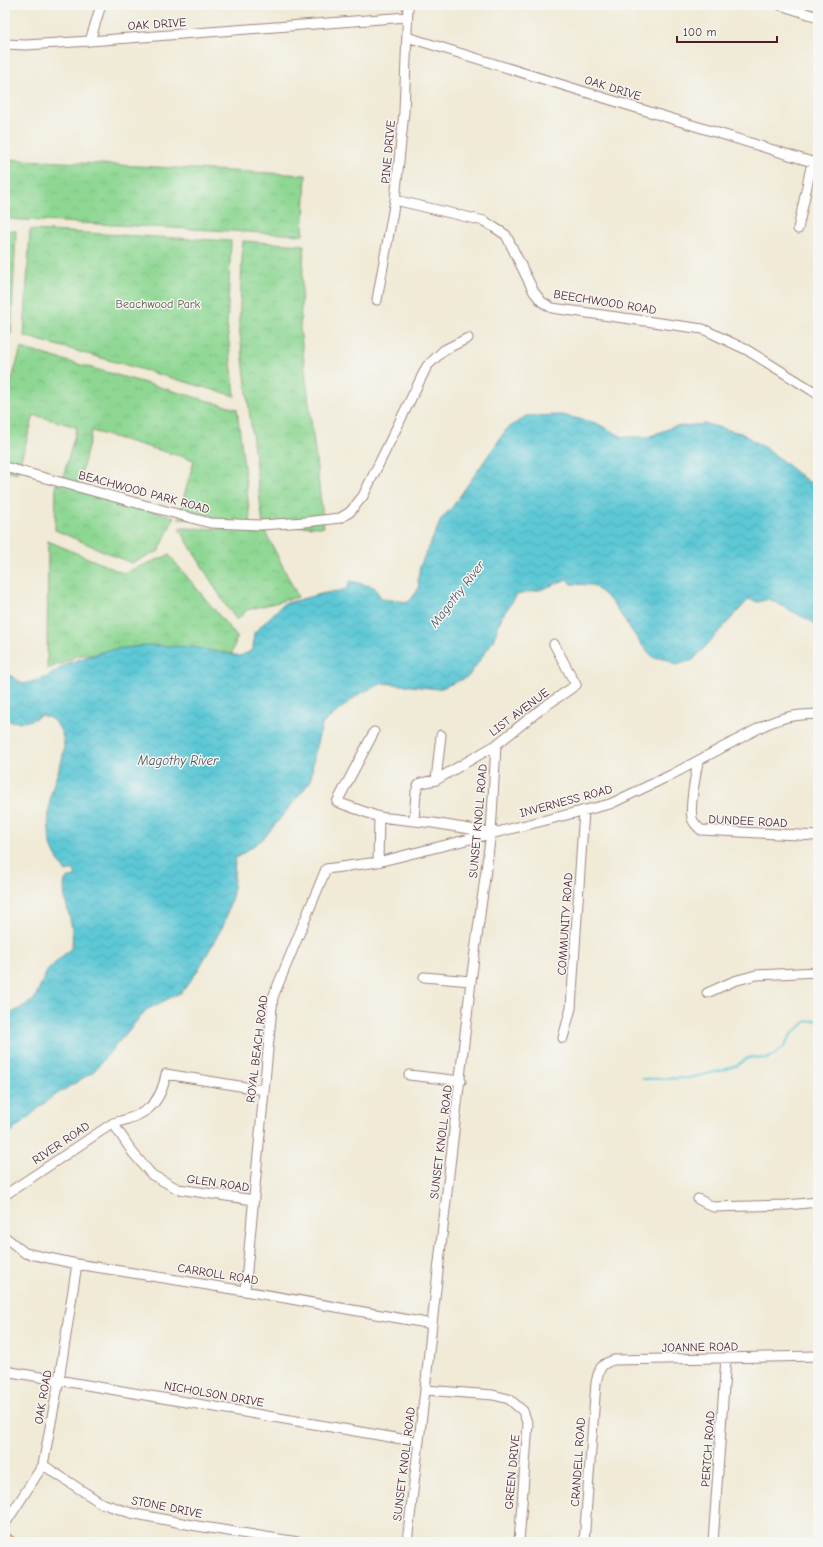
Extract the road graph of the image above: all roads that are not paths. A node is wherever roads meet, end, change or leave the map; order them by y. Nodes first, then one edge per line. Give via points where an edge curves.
1 (101, 5) edge
2 (408, 5) edge
3 (780, 5) edge
4 (407, 17) junction
5 (818, 17) edge
6 (407, 37) junction
7 (90, 41) junction
8 (5, 44) edge
9 (395, 200) junction
10 (798, 229) dead end
11 (377, 300) dead end
12 (468, 338) dead end
13 (818, 394) edge
14 (5, 466) edge
15 (554, 644) dead end
16 (818, 714) edge
17 (374, 732) dead end
18 (441, 735) dead end
19 (496, 745) junction
20 (698, 761) junction
21 (436, 780) junction
22 (584, 810) junction
23 (379, 817) junction
24 (414, 821) junction
25 (491, 833) junction
26 (818, 836) edge
27 (378, 862) junction
28 (818, 972) edge
29 (424, 977) dead end
30 (471, 982) junction
31 (707, 993) dead end
32 (563, 1038) dead end
33 (409, 1075) dead end
34 (460, 1081) junction
35 (264, 1090) junction
36 (113, 1123) junction
37 (5, 1195) edge
38 (698, 1199) dead end
39 (254, 1200) junction
40 (818, 1202) edge
41 (5, 1237) edge
42 (77, 1264) junction
43 (245, 1290) junction
44 (432, 1324) junction
45 (818, 1356) edge
46 (726, 1358) junction
47 (5, 1371) edge
48 (59, 1380) junction
49 (596, 1383) joint
50 (425, 1390) junction
51 (419, 1442) junction
52 (43, 1465) junction
53 (5, 1524) edge
54 (5, 1538) edge
55 (10, 1542) edge
56 (298, 1542) edge
57 (407, 1542) edge
58 (519, 1542) edge
59 (584, 1542) edge
60 (713, 1542) edge

1 - 7 street
2 - 4 street, PINE DRIVE
3 - 5 street
4 - 6 street, PINE DRIVE
4 - 7 street, OAK DRIVE
6 - 9 street, PINE DRIVE via 404,112
6 - 10 street, OAK DRIVE via 812,162
7 - 8 street, OAK DRIVE
9 - 11 street, PINE DRIVE
9 - 13 street, BEECHWOOD ROAD via 484,221 506,235 534,292 547,306 703,329 747,350
12 - 14 street, BEACHWOOD PARK ROAD via 444,350 427,366 363,496 350,512 340,518 261,525 210,523
15 - 19 street, LIST AVENUE via 576,684
16 - 20 street, INVERNESS ROAD via 793,715 776,720
17 - 23 street via 336,802
18 - 21 street
19 - 21 street, LIST AVENUE
19 - 25 street, SUNSET KNOLL ROAD
20 - 22 street, INVERNESS ROAD via 610,804
20 - 26 street, DUNDEE ROAD via 692,817 695,825 701,830
21 - 24 street, LIST AVENUE via 418,786
22 - 25 street, INVERNESS ROAD
22 - 32 street, COMMUNITY ROAD via 571,1008
23 - 24 street
23 - 27 street
24 - 25 street
25 - 27 street, INVERNESS ROAD
25 - 30 street, SUNSET KNOLL ROAD
27 - 35 street, ROYAL BEACH ROAD via 326,869 273,998
28 - 31 street via 756,974
29 - 30 street
30 - 34 street, SUNSET KNOLL ROAD
33 - 34 street
34 - 44 street, SUNSET KNOLL ROAD
35 - 36 street, RIVER ROAD via 166,1074 164,1088 151,1107 134,1118
35 - 39 street, ROYAL BEACH ROAD
36 - 37 street, RIVER ROAD
36 - 39 street, GLEN ROAD via 152,1175 178,1189
38 - 40 street via 713,1206
39 - 43 street, ROYAL BEACH ROAD
41 - 42 street, CARROLL ROAD via 25,1253
42 - 43 street, CARROLL ROAD
42 - 48 street, OAK ROAD
43 - 44 street, CARROLL ROAD
44 - 50 street, SUNSET KNOLL ROAD
45 - 46 street, JOANNE ROAD
46 - 49 street, JOANNE ROAD via 614,1360 606,1362 600,1368
46 - 60 street, PERTCH ROAD
47 - 48 street, NICHOLSON DRIVE
48 - 51 street, NICHOLSON DRIVE
48 - 52 street, OAK ROAD
49 - 59 street, CRANDELL ROAD
50 - 51 street, SUNSET KNOLL ROAD
50 - 58 street, GREEN DRIVE via 493,1395 509,1399 523,1411 528,1425
51 - 57 street, SUNSET KNOLL ROAD
52 - 53 street, OAK ROAD
52 - 56 street, STONE DRIVE via 101,1503 131,1513
54 - 55 main road

